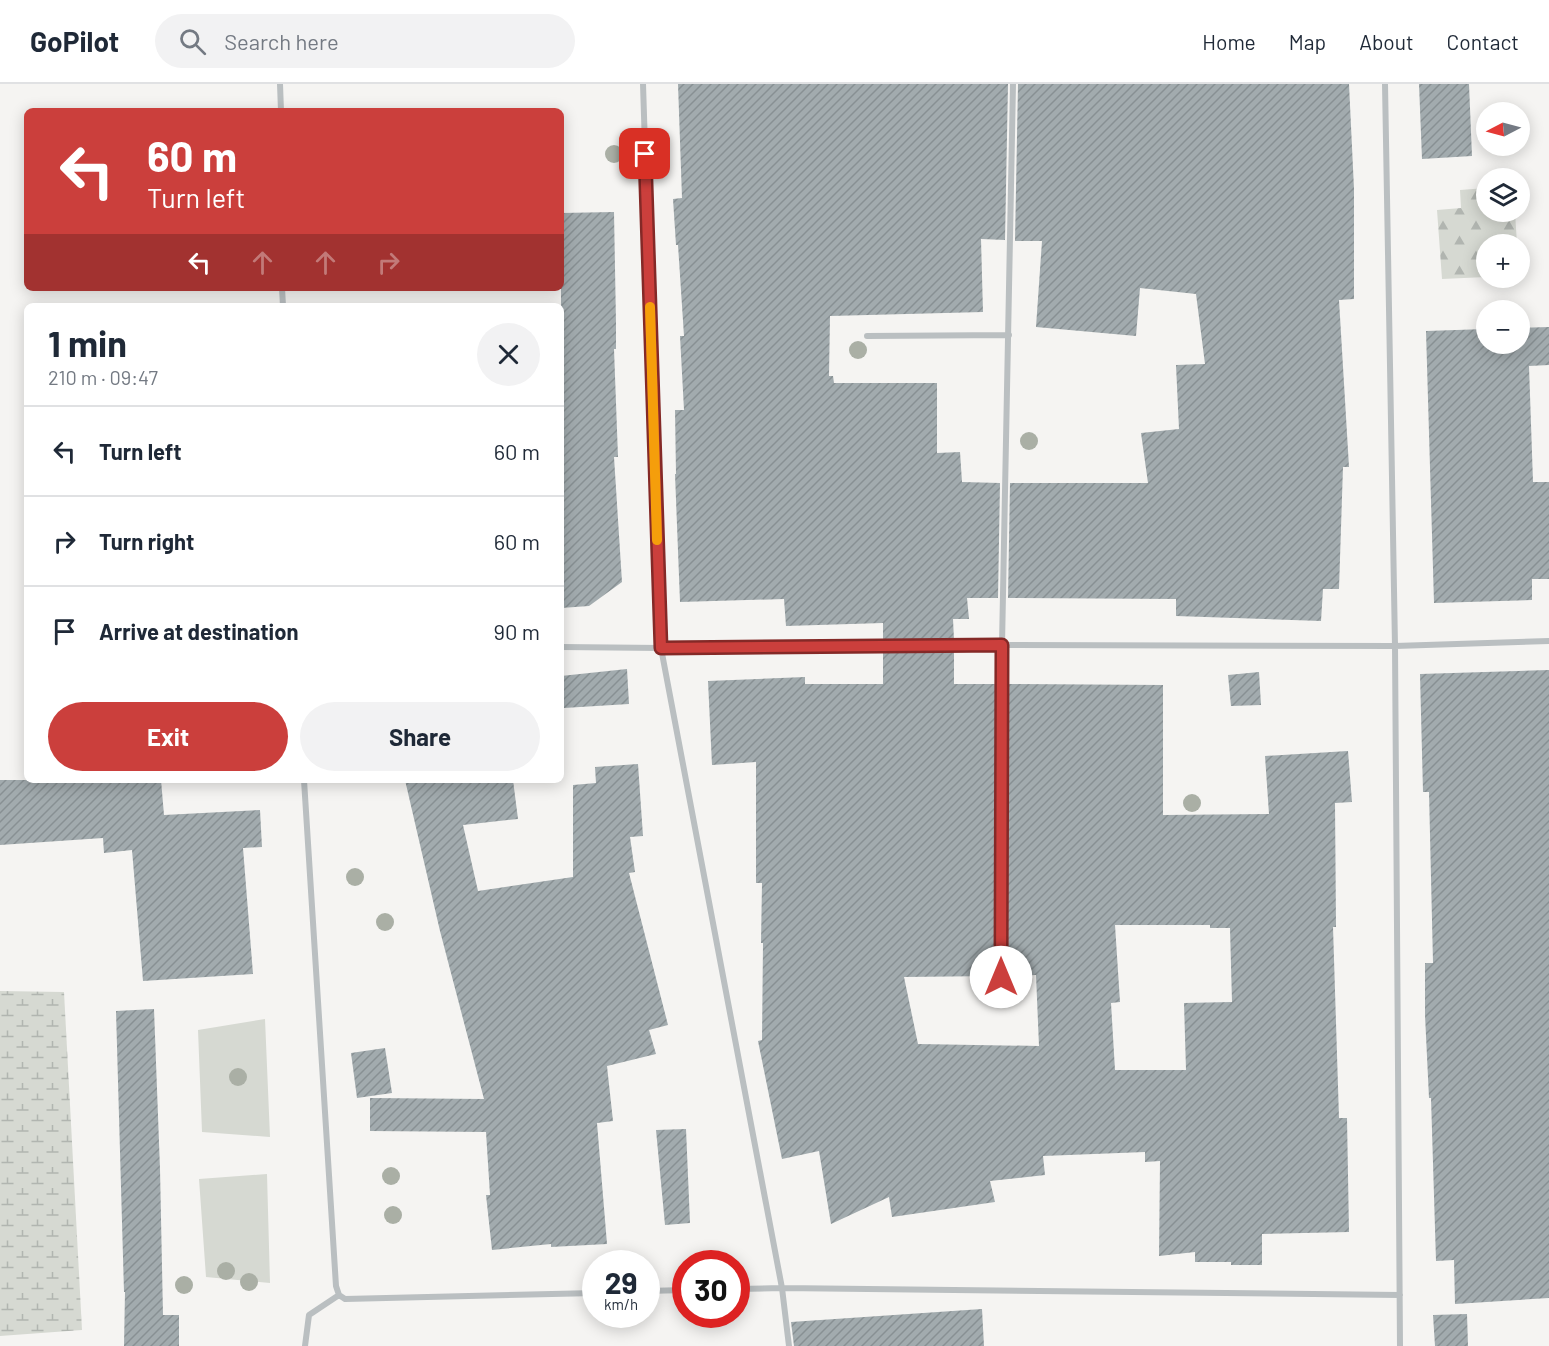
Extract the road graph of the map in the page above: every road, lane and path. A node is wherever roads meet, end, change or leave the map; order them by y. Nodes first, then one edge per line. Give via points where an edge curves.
1 (280, 84) edge
2 (643, 84) edge
3 (1013, 84) edge
4 (1385, 84) edge
5 (281, 108) edge
6 (1009, 335) junction
7 (867, 336) dead end
8 (1549, 641) edge
9 (1002, 645) junction
10 (1395, 646) junction
11 (564, 647) edge
12 (661, 648) junction
13 (304, 783) edge
14 (1001, 977) dead end
15 (782, 1288) junction
16 (750, 1289) edge
17 (582, 1293) edge
18 (339, 1295) junction
19 (1400, 1295) junction
20 (305, 1346) edge
21 (789, 1346) edge
22 (1400, 1346) edge

1 - 5 street
2 - 12 street
3 - 6 street
4 - 10 street
6 - 7 street
6 - 9 street
8 - 10 street
9 - 10 street
9 - 12 street
9 - 14 street
10 - 19 street
11 - 12 street
12 - 15 street
13 - 18 street
15 - 16 street
15 - 19 street
15 - 21 street
17 - 18 street via 345,1299
18 - 20 street via 309,1315
19 - 22 street

